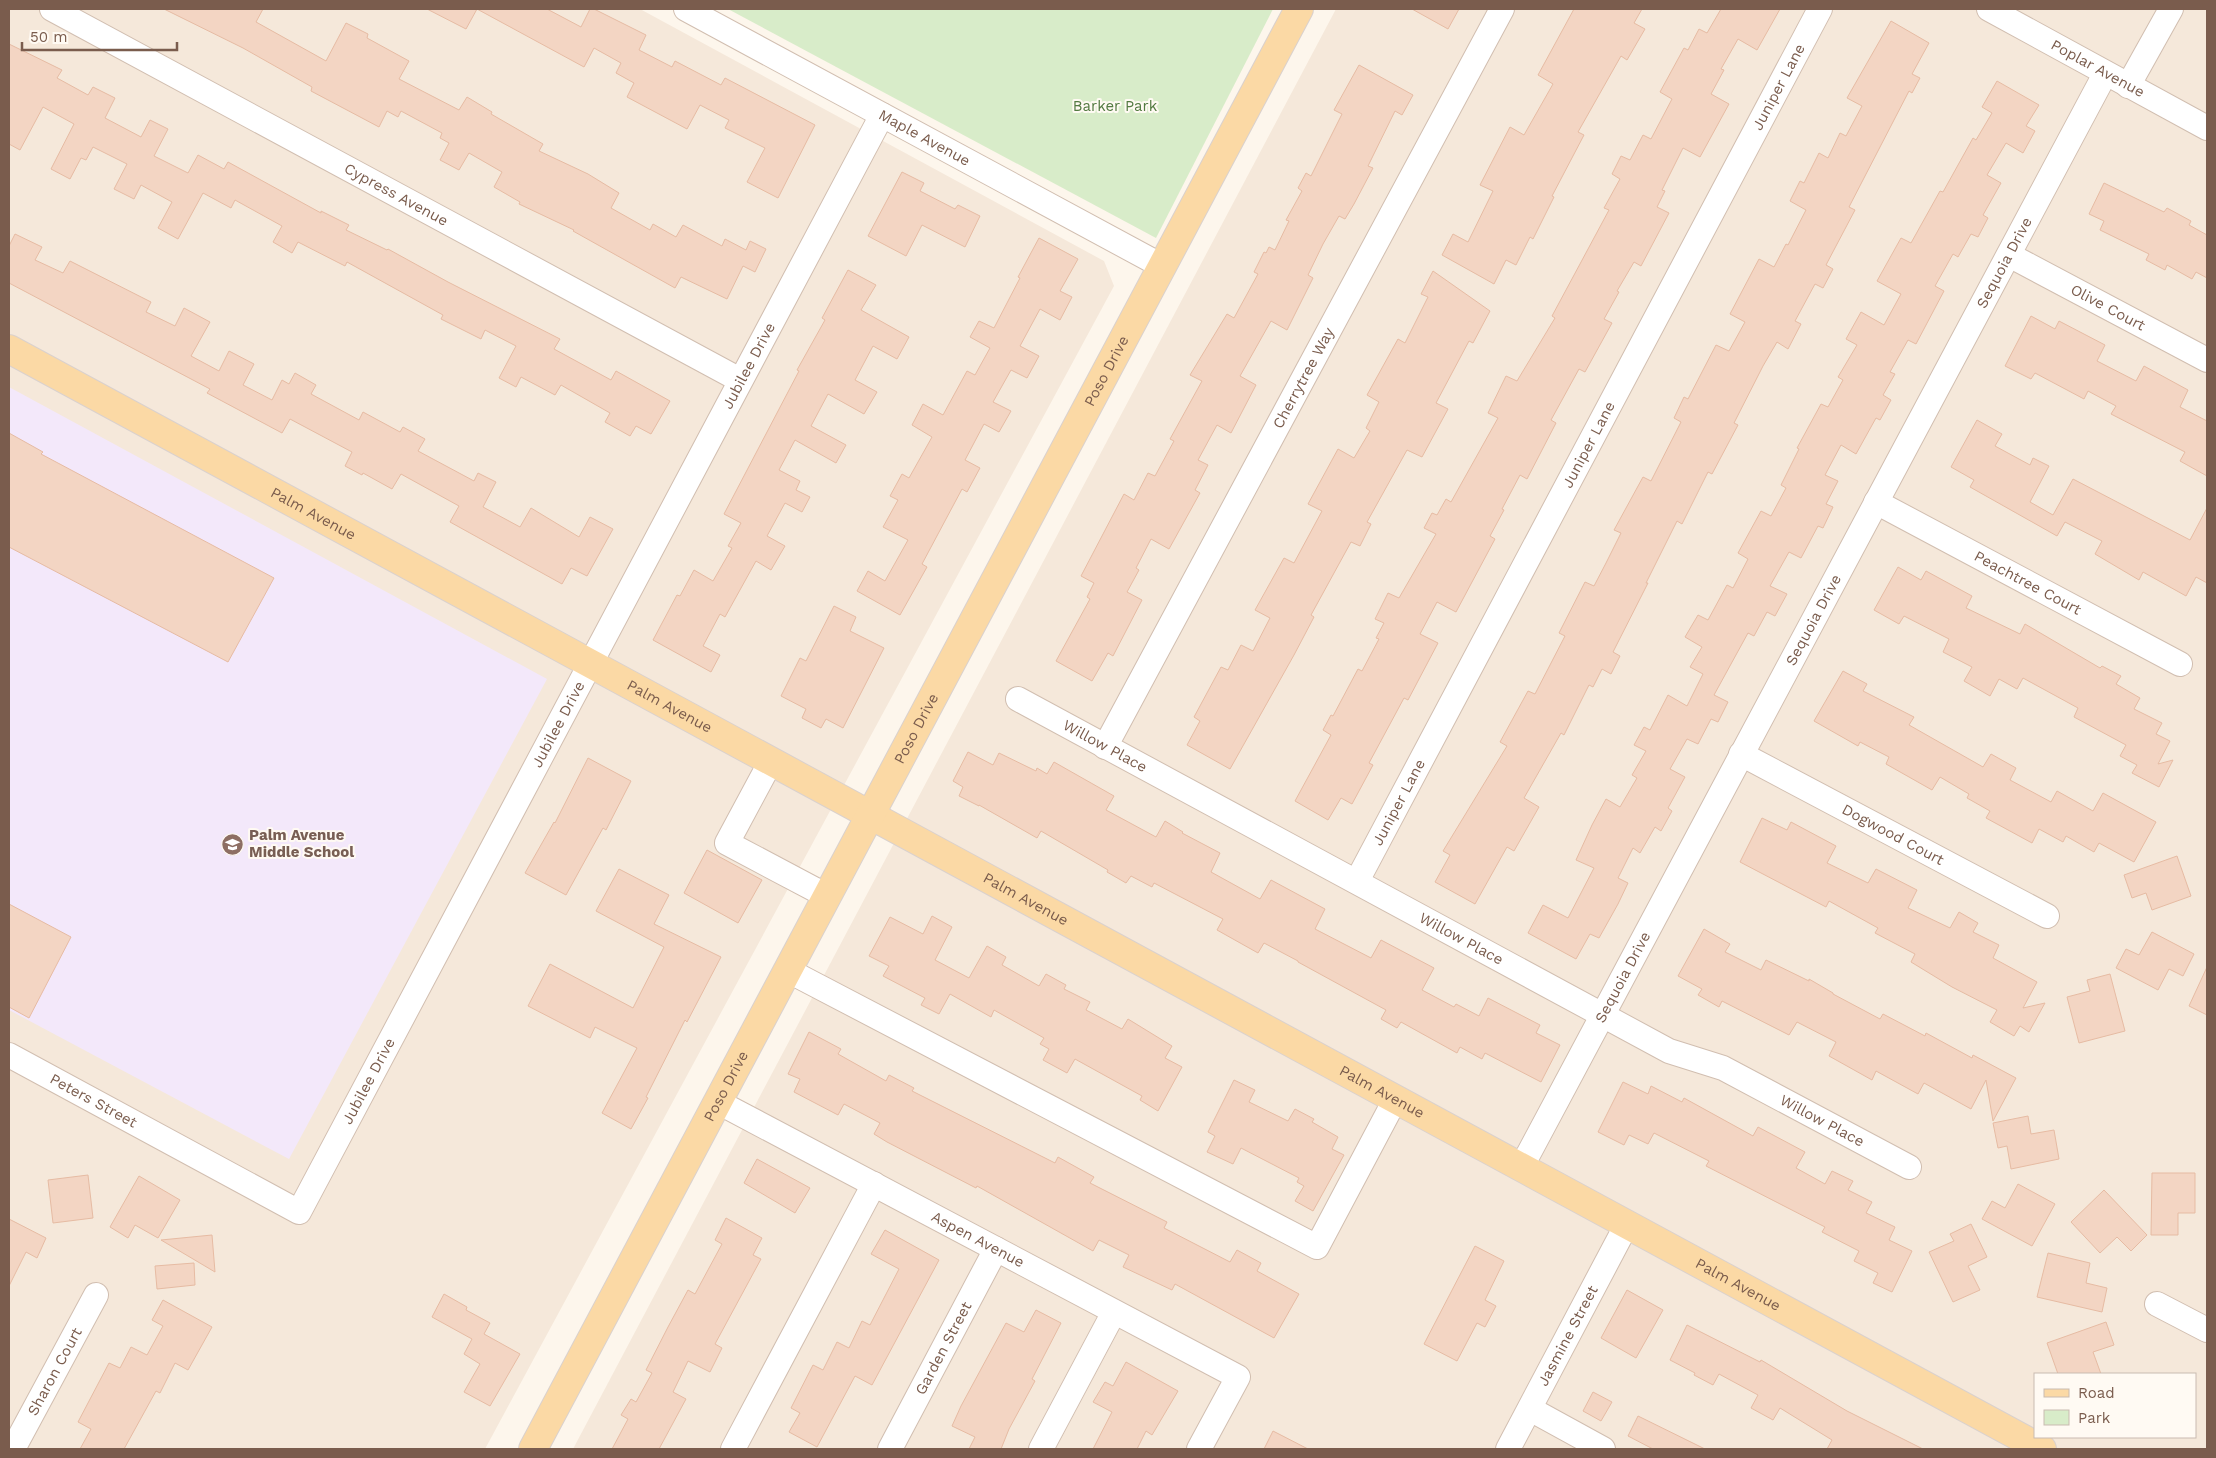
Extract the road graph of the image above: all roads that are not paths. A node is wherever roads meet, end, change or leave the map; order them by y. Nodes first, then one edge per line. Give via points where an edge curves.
1 (52, 9) edge
2 (686, 9) edge
3 (1299, 9) edge
4 (1502, 9) edge
5 (1820, 9) edge
6 (1989, 9) edge
7 (2171, 9) edge
8 (2105, 74) junction
9 (2128, 86) junction
10 (882, 115) junction
11 (2207, 128) edge
12 (2009, 255) junction
13 (1162, 266) junction
14 (9, 349) edge
15 (2207, 360) edge
16 (740, 380) junction
17 (1876, 502) junction
18 (589, 663) junction
19 (2180, 664) dead end
20 (1018, 698) dead end
21 (1105, 746) junction
22 (1740, 754) junction
23 (771, 761) junction
24 (870, 814) junction
25 (1357, 881) junction
26 (827, 896) junction
27 (2047, 916) dead end
28 (787, 970) junction
29 (1604, 1015) junction
30 (9, 1055) edge
31 (1396, 1098) junction
32 (718, 1102) junction
33 (179, 1147) joint
34 (1522, 1166) junction
35 (1909, 1168) dead end
36 (874, 1184) junction
37 (1627, 1224) junction
38 (996, 1249) junction
39 (96, 1295) dead end
40 (2157, 1304) dead end
41 (1114, 1312) junction
42 (2207, 1330) edge
43 (1530, 1408) junction
44 (13, 1449) edge
45 (533, 1449) edge
46 (732, 1449) edge
47 (890, 1449) edge
48 (1041, 1449) edge
49 (1199, 1449) edge
50 (1508, 1449) edge
51 (1603, 1449) edge
52 (2042, 1449) edge

1 - 16 street, Cypress Avenue
2 - 10 street, Maple Avenue
3 - 13 main road, Poso Drive
4 - 21 street, Cherrytree Way
5 - 25 street, Juniper Lane
6 - 8 street, Poplar Avenue
7 - 9 street
8 - 9 street, Poplar Avenue
8 - 12 street, Sequoia Drive
9 - 11 street, Poplar Avenue
10 - 13 street, Maple Avenue
10 - 16 street, Jubilee Drive
12 - 15 street, Olive Court
12 - 17 street, Sequoia Drive
13 - 24 main road, Poso Drive
14 - 18 main road, Palm Avenue
16 - 18 street, Jubilee Drive
17 - 19 street, Peachtree Court
17 - 22 street, Sequoia Drive
18 - 23 main road, Palm Avenue
18 - 33 street, Jubilee Drive via 299,1212
20 - 21 street, Willow Place
21 - 25 street, Willow Place
22 - 27 street, Dogwood Court
22 - 29 street, Sequoia Drive
23 - 24 main road, Palm Avenue
23 - 26 street via 727,843
24 - 26 main road, Poso Drive
24 - 31 main road, Palm Avenue
25 - 29 street, Willow Place
26 - 28 main road, Poso Drive
28 - 31 street via 1316,1247
28 - 32 main road, Poso Drive
29 - 34 street, Sequoia Drive
29 - 35 street, Willow Place via 1668,1051 1723,1068
30 - 33 street, Peters Street
31 - 34 main road, Palm Avenue
32 - 36 street, Aspen Avenue
32 - 45 main road, Poso Drive
34 - 37 main road, Palm Avenue
36 - 38 street, Aspen Avenue
36 - 46 street
37 - 43 street, Jasmine Street
37 - 52 main road, Palm Avenue
38 - 41 street, Aspen Avenue
38 - 47 street, Garden Street
39 - 44 street, Sharon Court
40 - 42 street
41 - 48 street
41 - 49 street, Aspen Avenue via 1238,1377
43 - 50 street, Jasmine Street
43 - 51 street

